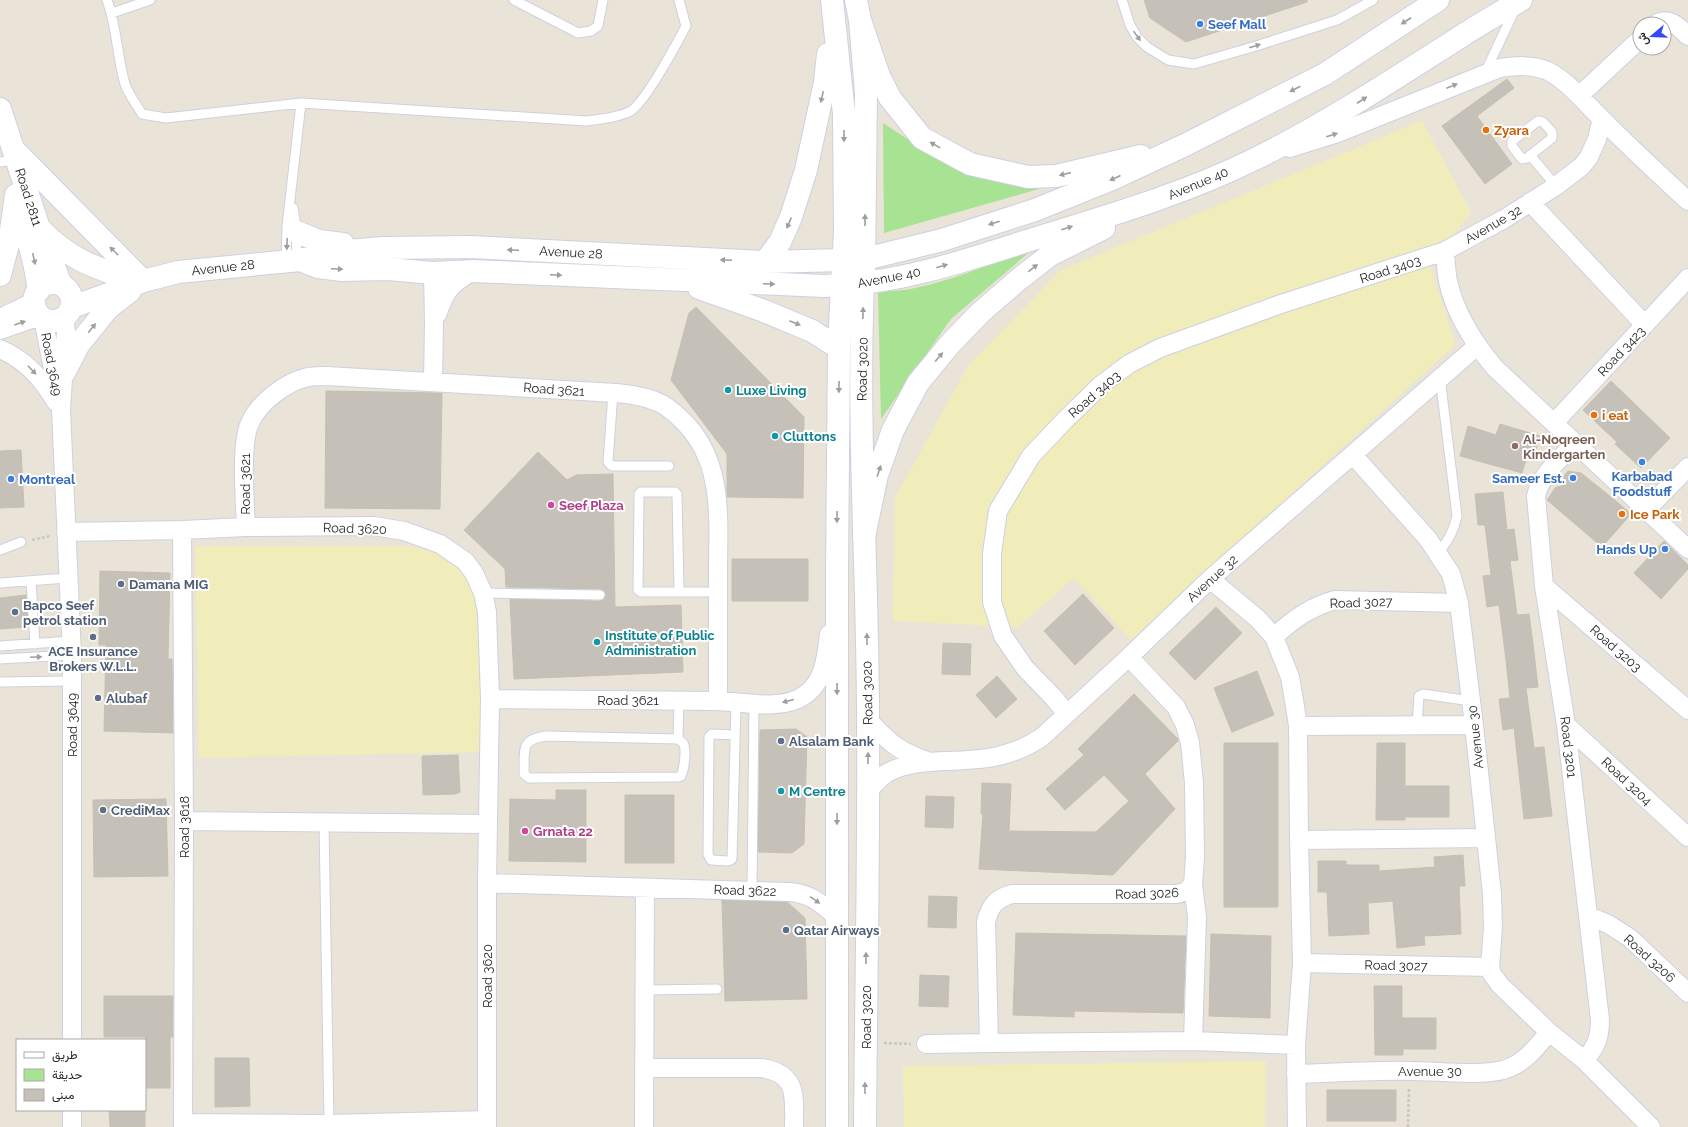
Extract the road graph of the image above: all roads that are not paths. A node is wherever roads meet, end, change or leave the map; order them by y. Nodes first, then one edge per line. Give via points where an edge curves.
1 (107, 0) edge
2 (150, 0) edge
3 (514, 0) edge
4 (603, 0) edge
5 (678, 0) edge
6 (1122, 0) edge
7 (1373, 0) edge
8 (1438, 0) edge
9 (1513, 1) edge
10 (832, 2) edge
11 (858, 10) edge
12 (112, 13) junction
13 (1672, 22) edge
14 (1688, 36) edge
15 (1632, 46) edge
16 (1485, 73) junction
17 (1580, 96) junction
18 (301, 103) junction
19 (0, 109) edge
20 (1602, 120) junction
21 (1184, 145) junction
22 (5, 154) edge
23 (1530, 155) junction
24 (1255, 159) junction
25 (1556, 186) junction
26 (16, 194) junction
27 (291, 198) junction
28 (1158, 200) junction
29 (1688, 201) edge
30 (1530, 202) junction
31 (39, 228) junction
32 (297, 232) junction
33 (470, 247) junction
34 (382, 248) junction
35 (1445, 250) junction
36 (842, 260) junction
37 (866, 260) junction
38 (294, 261) junction
39 (765, 262) junction
40 (472, 271) junction
41 (433, 273) junction
42 (0, 275) edge
43 (1688, 278) edge
44 (140, 280) junction
45 (680, 281) junction
46 (864, 284) junction
47 (842, 285) junction
48 (66, 300) junction
49 (39, 306) junction
50 (0, 318) edge
51 (434, 323) junction
52 (1645, 325) junction
53 (0, 330) edge
54 (1477, 346) junction
55 (839, 348) junction
56 (0, 349) edge
57 (64, 373) junction
58 (1440, 377) junction
59 (433, 381) junction
60 (613, 392) junction
61 (61, 410) junction
62 (1554, 423) junction
63 (1575, 444) junction
64 (1353, 455) junction
65 (669, 466) dead end
66 (1688, 467) edge
67 (1646, 510) junction
68 (246, 527) junction
69 (182, 530) junction
70 (66, 532) junction
71 (864, 537) junction
72 (21, 542) road end
73 (1688, 549) edge
74 (0, 550) edge
75 (1438, 553) junction
76 (837, 570) junction
77 (67, 578) junction
78 (1210, 578) junction
79 (31, 581) junction
80 (0, 583) edge
81 (1544, 586) junction
82 (679, 592) junction
83 (718, 592) junction
84 (484, 593) junction
85 (600, 595) dead end
86 (1459, 603) junction
87 (1274, 637) junction
88 (35, 644) junction
89 (0, 646) edge
90 (71, 648) junction
91 (1129, 657) junction
92 (0, 659) edge
93 (0, 682) edge
94 (72, 682) junction
95 (490, 700) junction
96 (679, 701) junction
97 (718, 701) junction
98 (1471, 701) junction
99 (745, 703) junction
100 (1688, 710) edge
101 (1067, 714) junction
102 (868, 720) junction
103 (1417, 725) junction
104 (1474, 725) junction
105 (1566, 725) junction
106 (1298, 726) junction
107 (735, 735) junction
108 (678, 739) junction
109 (927, 761) junction
110 (867, 792) junction
111 (184, 821) junction
112 (324, 822) junction
113 (488, 824) junction
114 (1688, 837) edge
115 (1486, 838) junction
116 (1298, 840) junction
117 (487, 883) junction
118 (1193, 885) junction
119 (644, 888) junction
120 (752, 890) junction
121 (1589, 916) junction
122 (837, 917) junction
123 (1302, 963) junction
124 (1490, 967) junction
125 (717, 988) dead end
126 (644, 990) junction
127 (1688, 993) edge
128 (1548, 1032) junction
129 (72, 1039) edge
130 (1193, 1041) junction
131 (989, 1043) junction
132 (926, 1044) road end
133 (1296, 1045) junction
134 (1584, 1060) junction
135 (644, 1068) junction
136 (1296, 1074) junction
137 (72, 1111) edge
138 (487, 1124) edge
139 (183, 1125) edge
140 (329, 1125) edge
141 (72, 1127) edge
142 (644, 1127) edge
143 (794, 1127) edge
144 (837, 1127) edge
145 (865, 1127) edge
146 (1297, 1127) edge
147 (1651, 1127) edge

1 - 12 lane
2 - 12 lane
3 - 4 lane via 578,33 591,31 598,26
5 - 18 lane via 686,26 651,87 631,111 608,118 587,121
6 -> 7 lane via 1130,25 1147,47 1168,60 1194,64 1337,20
8 -> 21 street, Avenue 40 via 1325,74
9 - 16 lane
24 -> 9 street, Avenue 40 via 1356,104
10 -> 36 street, Road 3020 via 844,114 845,232
10 -> 39 street via 826,82 806,170 780,242
21 -> 11 street via 1056,176 1028,177 970,164 922,138 890,98 879,76
37 -> 11 street, Road 3020 via 866,93
12 - 18 lane via 119,61 126,86 142,114 166,118
13 - 14 street
15 - 17 street
16 - 17 street via 1518,65 1534,66 1548,71
24 -> 16 street via 1338,133
17 - 20 street
18 - 27 lane
19 - 22 street, Road 2811
20 - 25 street, Avenue 32 via 1589,157 1582,166
20 - 29 street
21 -> 37 street, Avenue 40 via 1112,179 1035,210 942,240
22 - 26 street, Road 2811
22 - 31 street, Road 2811
44 -> 22 street
23 - 23 lane via 1552,135 1540,121 1511,144 1520,158 1525,159
23 - 25 lane
24 - 28 street, Avenue 40
25 - 30 street, Avenue 32
26 - 42 street via 10,237
26 -> 49 street, Road 2811 via 30,242
27 - 32 lane
27 -> 38 lane via 287,226
46 -> 28 street, Avenue 40 via 902,278
71 -> 28 street via 877,476 893,430 918,383 950,344 981,312 1050,255
30 - 35 street, Avenue 32 via 1504,219
30 - 52 street
31 - 44 street via 66,252 85,263
31 - 48 street, Road 2811
32 - 34 street via 319,241
32 - 38 lane
33 - 34 street, Avenue 28
39 -> 33 street, Avenue 28
33 - 41 street via 450,258
34 - 38 street, Avenue 28 via 324,253
35 - 54 street via 1448,282 1460,315
35 - 101 street, Road 3403 via 1160,348 1129,364 1101,385 1031,456 998,511 992,553 992,602 1003,636 1025,668
36 - 37 street, Avenue 40
36 - 39 street, Avenue 28
36 - 47 street, Road 3020
37 - 46 street, Road 3020
38 -> 41 street, Avenue 28 via 329,269 388,269
38 - 44 street, Avenue 28 via 178,272
40 - 41 street, Avenue 28
40 -> 45 street, Avenue 28
40 - 51 street via 448,289
41 - 51 street
43 - 52 street, Road 3423
44 - 48 street, Avenue 28
57 -> 44 street via 79,344 108,308
45 -> 47 street, Avenue 28
45 -> 55 street via 790,321
46 - 47 street, Avenue 40
71 -> 46 street, Road 3020 via 861,388
47 - 55 street, Road 3020
48 - 49 street via 49,284
48 - 49 street via 58,321 50,321
48 - 57 street, Road 3649
49 - 50 street
53 -> 49 street
49 - 61 street, Road 3649
51 - 59 street
52 - 62 street, Road 3423
54 - 58 street, Avenue 32
54 - 62 street via 1495,368
55 -> 76 street, Road 3020
56 -> 61 street via 31,368
57 - 61 street, Road 3649
58 - 64 street, Avenue 32
58 - 75 lane via 1457,516 1454,530
59 - 60 street, Road 3621
59 - 68 street, Road 3621 via 308,377 289,384 273,395 249,423 245,444
60 - 65 lane via 608,462 610,465
60 - 83 street, Road 3621 via 656,401 677,415 693,431 707,454 715,480 718,513
61 - 70 street, Road 3649
62 - 63 street
63 - 67 street
63 - 81 street, Road 3201 via 1544,476 1536,496
64 - 75 street, Avenue 30
64 - 78 street, Avenue 32
66 - 67 street
67 - 73 street
68 - 69 street, Road 3620
68 - 84 street, Road 3620 via 374,526 404,531 440,544 465,561
69 - 70 street, Road 3620
69 - 111 street, Road 3618
70 - 77 street, Road 3649
102 -> 71 street, Road 3020
72 - 74 lane
75 - 86 street, Avenue 30 via 1451,574
76 -> 99 street, Road 3621 via 824,671 814,687 799,699 779,704
76 -> 122 street, Road 3020
77 - 79 lane
77 - 90 street, Road 3649
78 - 87 street via 1258,619
78 - 91 street, Avenue 32
79 - 80 lane
79 - 88 lane
81 - 100 street, Road 3203
81 - 105 street, Road 3201
82 - 82 lane via 638,590 641,492 677,494
82 - 83 lane
83 - 97 street, Road 3621
84 - 85 lane
84 - 95 street, Road 3620
86 - 87 street, Road 3027 via 1335,600 1305,612
86 - 98 street, Avenue 30
87 - 106 street via 1290,678
88 - 89 lane
88 - 90 lane
92 -> 90 lane
90 - 94 street, Road 3649
91 - 101 street, Avenue 32
91 - 118 street, Road 3026 via 1176,707 1185,725 1190,743 1194,783
93 - 94 lane
94 - 129 street, Road 3649
95 - 96 street, Road 3621
95 - 113 street, Road 3620
96 - 97 street, Road 3621
96 - 108 lane
97 - 99 street, Road 3621
98 - 103 lane via 1423,694 1419,696
98 - 104 street, Avenue 30
99 - 107 lane
99 - 120 lane
101 - 109 street, Avenue 32 via 1028,747 1009,754 988,758
102 - 109 street via 899,749
110 -> 102 street, Road 3020
103 - 104 street
103 - 106 street
104 - 115 street, Avenue 30
105 - 114 street, Road 3204
105 - 121 street, Road 3201
106 - 116 street
107 - 107 lane via 732,859 711,860 708,854 709,737 712,734
108 - 108 lane via 538,737 525,745 524,774 529,778 678,777 684,772 685,748
109 - 110 street via 888,773
145 -> 110 street, Road 3020
111 - 112 street
111 - 139 street, Road 3618
112 - 113 street
112 - 140 lane
113 - 117 street, Road 3620
115 - 116 street
115 - 124 street, Avenue 30 via 1493,910
116 - 123 street
117 - 119 street, Road 3622
117 - 138 street, Road 3620
118 - 130 street via 1197,918
118 - 131 street, Road 3026 via 1185,892 1176,894 1012,894 996,901 989,910 986,922
119 - 120 street, Road 3622
119 - 126 street
120 -> 122 street, Road 3622 via 802,893 813,897
121 - 127 street, Road 3206 via 1630,938
121 - 134 street, Road 3201 via 1600,1028 1596,1045
122 - 144 street, Road 3020
123 - 124 street, Road 3027
123 - 133 street
124 - 128 street via 1495,979
125 - 126 lane
126 - 135 street
128 - 134 street
128 - 136 street, Avenue 30 via 1536,1049 1521,1062 1503,1070
130 - 131 street
130 - 133 street
131 - 132 street
133 - 136 street
134 - 147 street
135 - 142 street
135 - 143 street via 775,1070 786,1077 792,1088
136 - 146 street
137 - 141 street
138 - 140 street, Road 3618
139 - 140 street, Road 3618

